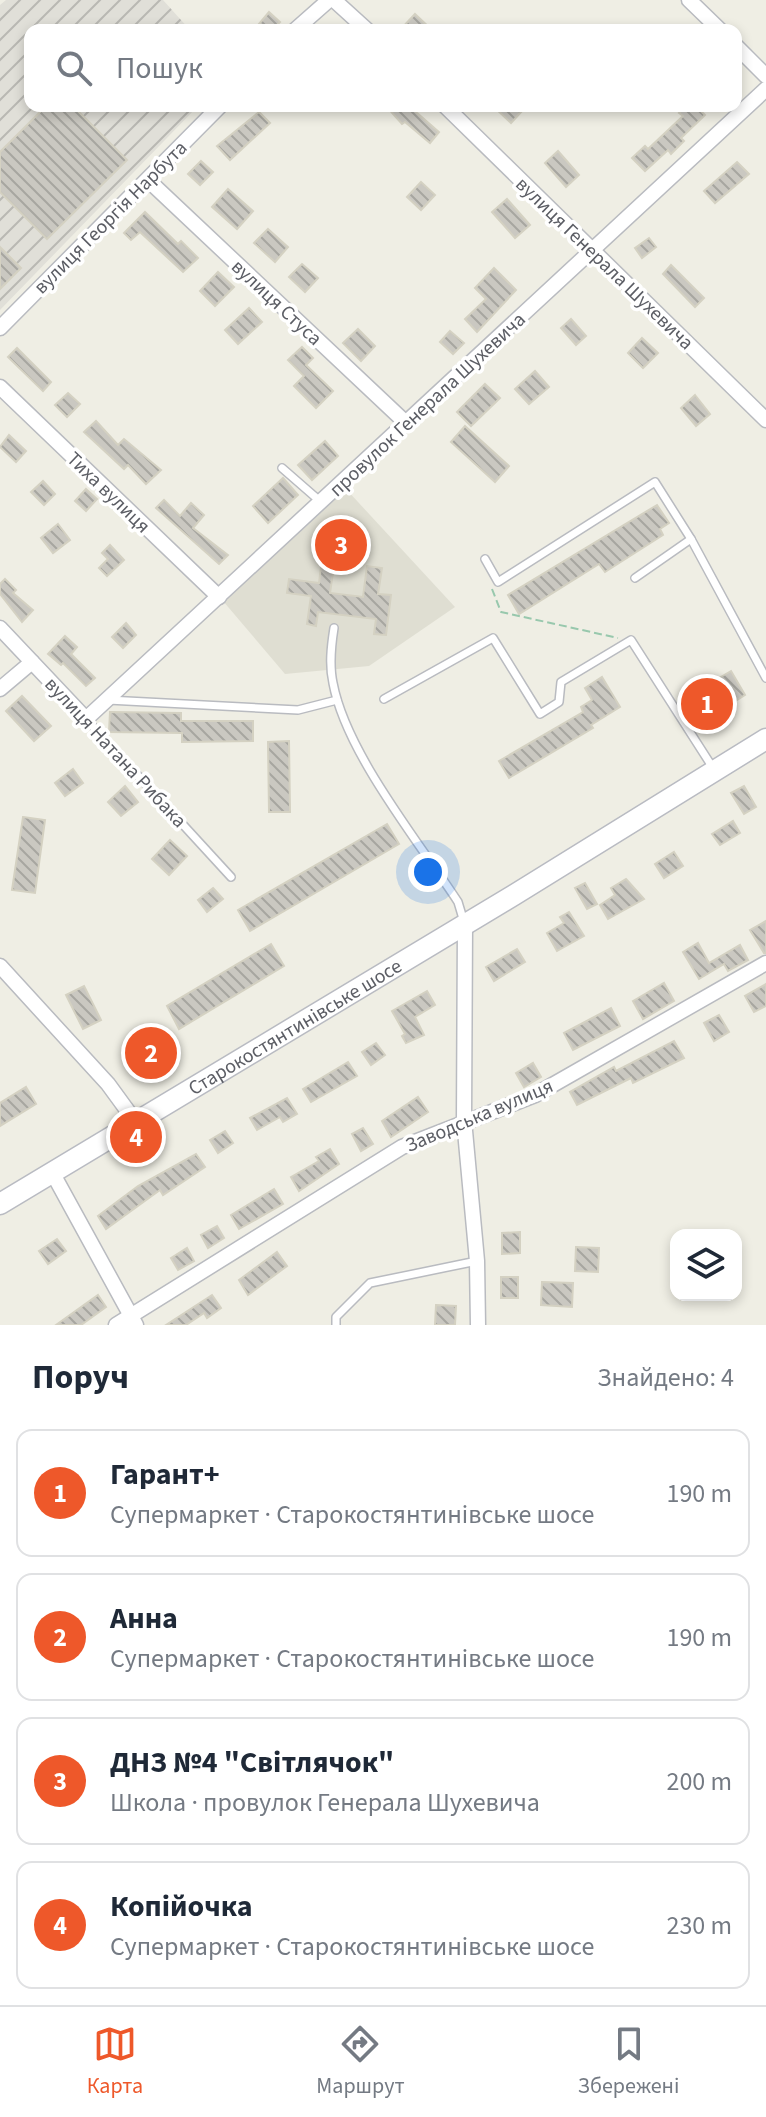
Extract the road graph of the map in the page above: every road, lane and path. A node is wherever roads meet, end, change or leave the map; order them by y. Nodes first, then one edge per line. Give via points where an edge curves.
1 (332, 0) edge
2 (689, 0) edge
3 (302, 24) edge
4 (360, 24) edge
5 (714, 24) edge
6 (742, 52) edge
7 (766, 76) edge
8 (766, 89) edge
9 (742, 111) edge
10 (214, 112) edge
11 (451, 112) edge
12 (741, 112) edge
13 (148, 180) junction
14 (593, 251) junction
15 (0, 328) edge
16 (0, 387) edge
17 (766, 420) edge
18 (406, 423) junction
19 (282, 468) dead end
20 (321, 502) junction
21 (691, 539) junction
22 (485, 559) dead end
23 (635, 578) dead end
24 (498, 582) junction
25 (219, 597) junction
26 (0, 628) edge
27 (334, 628) dead end
28 (631, 640) junction
29 (32, 662) junction
30 (766, 678) edge
31 (0, 689) edge
32 (384, 699) dead end
33 (107, 700) junction
34 (337, 700) junction
35 (86, 719) junction
36 (766, 739) edge
37 (715, 770) junction
38 (231, 877) dead end
39 (465, 925) junction
40 (766, 963) edge
41 (0, 966) edge
42 (464, 1120) junction
43 (135, 1121) junction
44 (52, 1172) junction
45 (0, 1204) edge
46 (477, 1261) junction
47 (133, 1320) edge
48 (116, 1325) edge
49 (336, 1325) edge
50 (478, 1325) edge

1 - 3 street
1 - 4 street
2 - 5 street
6 - 7 street
8 - 9 street, провулок Генерала Шухевича
10 - 13 street, вулиця Георгія Нарбута
11 - 14 street, вулиця Генерала Шухевича
12 - 14 street, провулок Генерала Шухевича
13 - 15 street, вулиця Георгія Нарбута
13 - 18 street, вулиця Стуса
14 - 17 street, вулиця Генерала Шухевича
14 - 18 street, провулок Генерала Шухевича
16 - 25 street, Тиха вулиця
18 - 20 street, провулок Генерала Шухевича
19 - 20 lane
20 - 25 street, провулок Генерала Шухевича
21 - 23 lane
21 - 24 lane via 655,482
21 - 30 lane
22 - 24 lane
24 - 28 path via 491,591 501,612
25 - 33 street, провулок Генерала Шухевича
26 - 29 street, вулиця Натана Рибака
27 - 34 lane via 330,666
28 - 32 lane via 561,682 559,702 540,714 493,638
28 - 37 lane
29 - 31 street
29 - 35 street, вулиця Натана Рибака
33 - 34 lane via 298,710
33 - 35 street, провулок Генерала Шухевича
34 - 39 lane via 358,747 458,902
35 - 38 lane, вулиця Натана Рибака
36 - 37 main road, Старокостянтинівське шосе
37 - 39 main road, Старокостянтинівське шосе
39 - 42 street
39 - 43 main road, Старокостянтинівське шосе
40 - 42 street, Заводська вулиця via 535,1095
41 - 43 street via 114,1090
42 - 46 street
42 - 47 street, Заводська вулиця via 402,1147
43 - 44 main road, Старокостянтинівське шосе
44 - 45 main road, Старокостянтинівське шосе
44 - 47 street
46 - 49 lane via 370,1283 336,1317
46 - 50 street
47 - 48 street, Заводська вулиця

